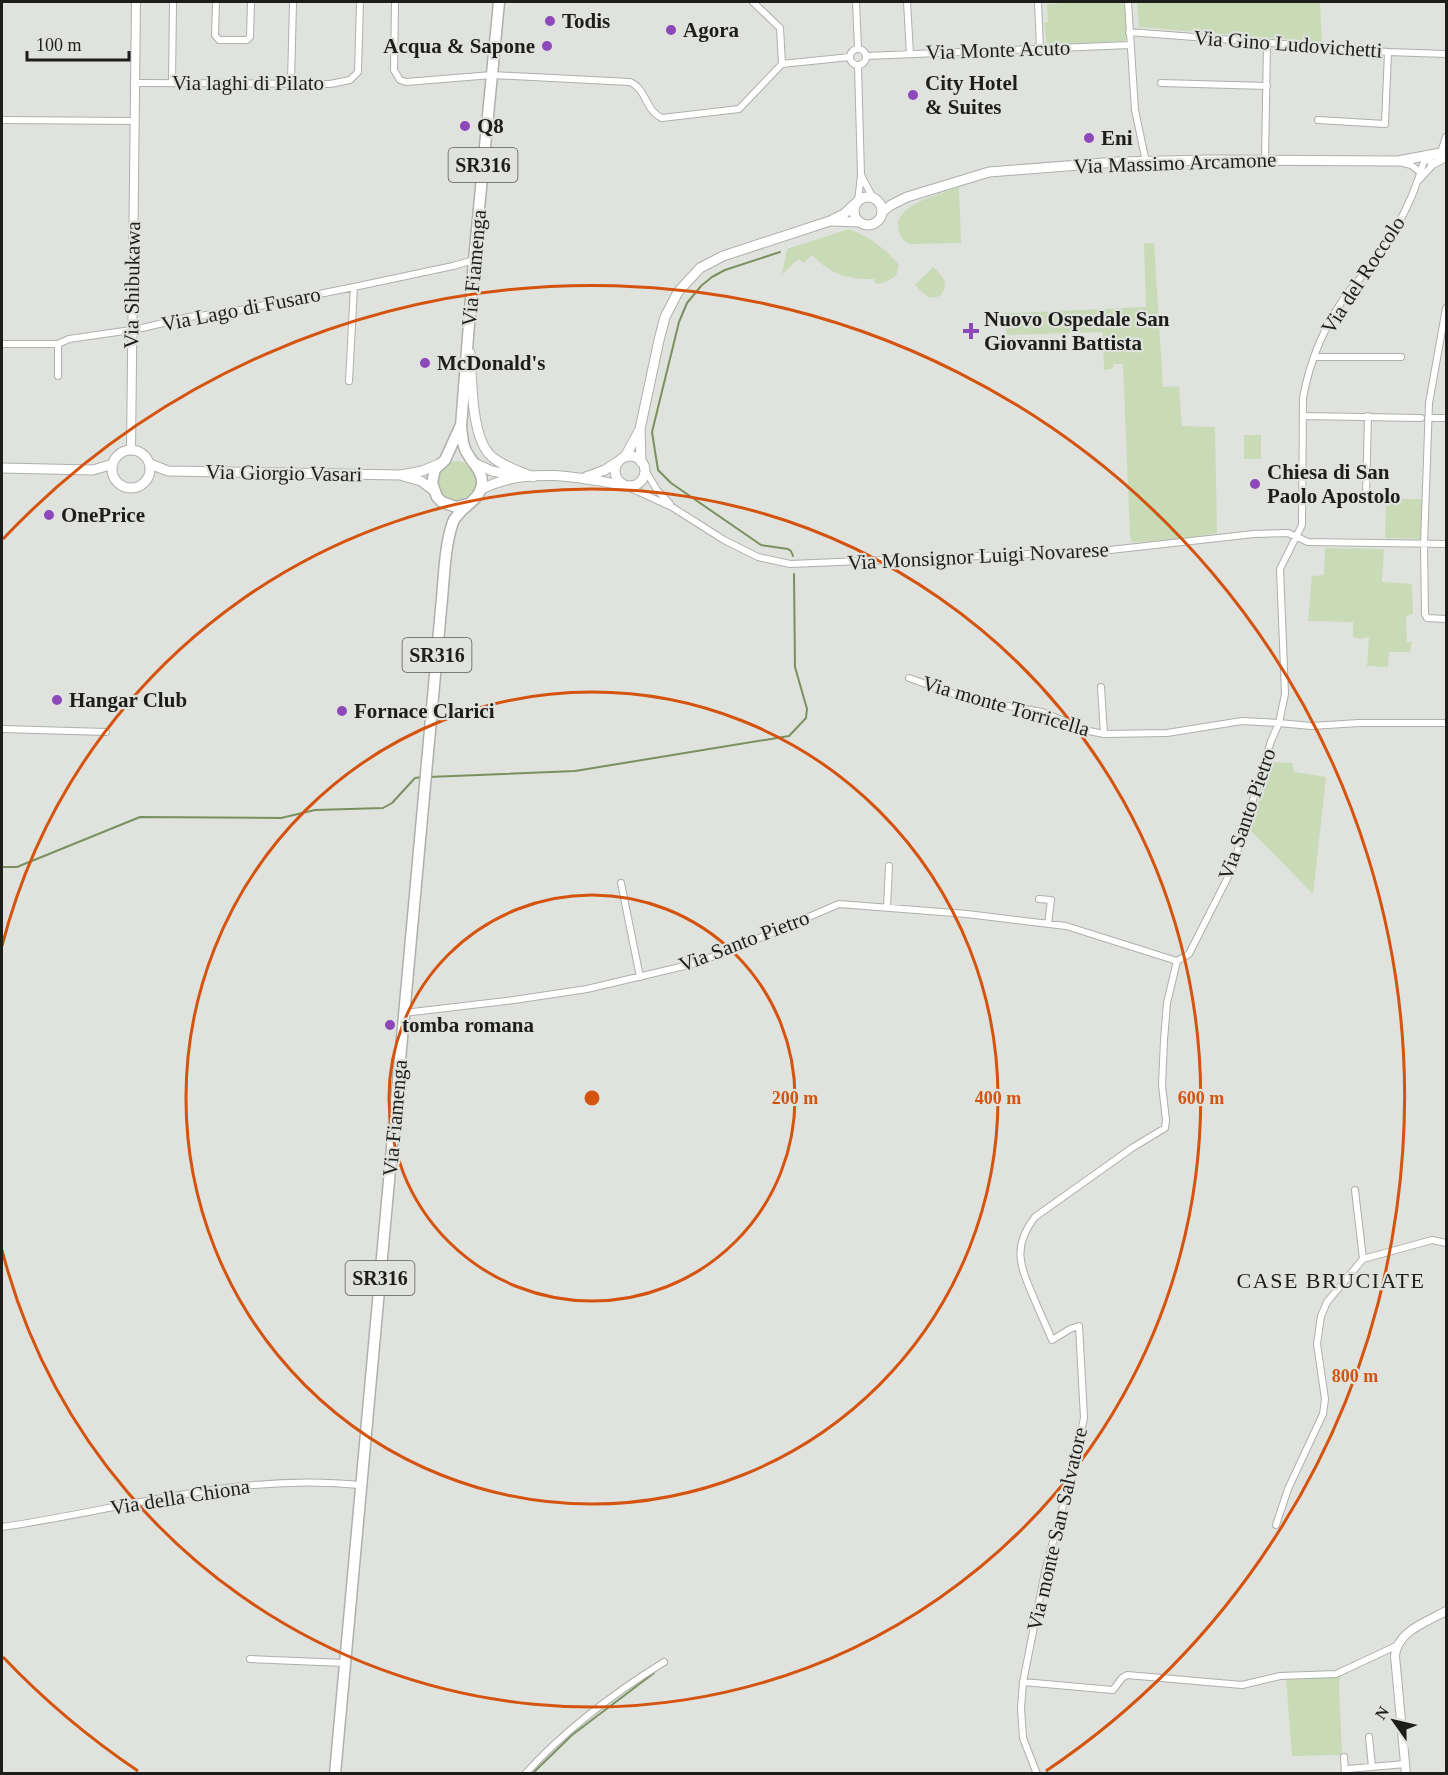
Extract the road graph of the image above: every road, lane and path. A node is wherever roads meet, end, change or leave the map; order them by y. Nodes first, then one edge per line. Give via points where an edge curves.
1 (136, 2) edge
2 (173, 2) edge
3 (216, 2) edge
4 (251, 2) edge
5 (293, 2) edge
6 (360, 2) edge
7 (395, 2) edge
8 (499, 2) edge
9 (753, 2) edge
10 (856, 2) edge
11 (907, 2) edge
12 (1038, 2) edge
13 (1128, 2) edge
14 (1129, 32) junction
15 (1267, 43) junction
16 (1130, 45) junction
17 (1040, 48) junction
18 (858, 49) junction
19 (1388, 52) junction
20 (910, 54) junction
21 (1446, 54) edge
22 (866, 56) junction
23 (850, 57) junction
24 (782, 64) junction
25 (858, 66) junction
26 (492, 75) junction
27 (135, 83) junction
28 (172, 83) junction
29 (291, 83) junction
30 (1161, 83) dead end
31 (1267, 86) junction
32 (2, 120) edge
33 (1318, 120) dead end
34 (135, 121) junction
35 (1446, 137) edge
36 (1445, 154) edge
37 (1427, 157) junction
38 (1265, 160) junction
39 (1398, 161) junction
40 (1146, 162) junction
41 (1431, 166) junction
42 (1419, 172) junction
43 (861, 175) junction
44 (1418, 181) junction
45 (907, 197) junction
46 (873, 198) junction
47 (858, 201) junction
48 (882, 212) junction
49 (830, 221) junction
50 (859, 222) junction
51 (474, 260) junction
52 (354, 287) junction
53 (1446, 308) edge
54 (131, 329) junction
55 (469, 329) junction
56 (2, 344) edge
57 (58, 344) junction
58 (1314, 357) junction
59 (1401, 357) dead end
60 (58, 376) dead end
61 (350, 381) dead end
62 (1303, 416) junction
63 (1368, 416) junction
64 (1424, 418) junction
65 (1446, 418) edge
66 (461, 426) junction
67 (640, 429) junction
68 (131, 450) junction
69 (622, 459) junction
70 (442, 462) junction
71 (472, 462) junction
72 (113, 464) junction
73 (150, 464) junction
74 (643, 466) junction
75 (2, 468) edge
76 (93, 470) junction
77 (168, 471) junction
78 (401, 475) junction
79 (113, 476) junction
80 (149, 477) junction
81 (518, 477) junction
82 (533, 477) junction
83 (584, 477) junction
84 (626, 486) junction
85 (433, 490) junction
86 (480, 490) junction
87 (1395, 501) dead end
88 (442, 502) junction
89 (471, 502) junction
90 (672, 507) junction
91 (450, 538) junction
92 (1296, 538) junction
93 (1424, 544) junction
94 (1446, 544) edge
95 (1446, 619) edge
96 (909, 678) dead end
97 (1101, 687) dead end
98 (1279, 723) junction
99 (1446, 723) edge
100 (2, 729) edge
101 (106, 732) dead end
102 (1104, 734) junction
103 (889, 866) dead end
104 (621, 883) dead end
105 (1038, 899) dead end
106 (886, 907) junction
107 (1048, 924) junction
108 (1177, 961) junction
109 (640, 977) junction
110 (404, 1013) junction
111 (1355, 1190) dead end
112 (1446, 1243) edge
113 (1363, 1259) junction
114 (360, 1485) junction
115 (1276, 1525) dead end
116 (2, 1527) edge
117 (1446, 1611) edge
118 (1396, 1646) junction
119 (250, 1659) dead end
120 (664, 1662) dead end
121 (344, 1663) junction
122 (1023, 1682) junction
123 (1369, 1737) dead end
124 (1344, 1757) dead end
125 (1405, 1764) junction
126 (1372, 1767) junction
127 (1347, 1771) edge
128 (335, 1773) edge
129 (525, 1773) edge
130 (1037, 1773) edge
131 (1406, 1773) edge

1 - 27 street, Via Shibukawa
2 - 28 street
3 - 4 street via 219,40 250,37
5 - 29 street
6 - 29 street, Via laghi di Pilato via 358,72 350,80 330,84
7 - 26 street via 394,70 400,80
8 - 26 main road, Via Fiamenga / SR316
9 - 24 street via 780,28
10 - 18 street
11 - 20 street
12 - 17 street
13 - 14 street
14 - 15 street, Via Gino Ludovichetti
14 - 16 street
15 - 19 street, Via Gino Ludovichetti
15 - 31 street
16 - 17 street, Via Monte Acuto
16 - 40 street
17 - 20 street, Via Monte Acuto
18 - 22 street
18 - 23 street
19 - 21 street, Via Gino Ludovichetti
19 - 33 street via 1385,124
20 - 22 street, Via Monte Acuto
22 - 25 street
23 - 24 street
23 - 25 street
24 - 26 street via 739,109 662,118 651,110 642,89 630,82
25 - 43 street
26 - 51 main road, Via Fiamenga / SR316
27 - 28 street, Via laghi di Pilato
27 - 34 street, Via Shibukawa
28 - 29 street, Via laghi di Pilato
30 - 31 street
31 - 38 street
32 - 34 street
34 - 54 street, Via Shibukawa
35 - 36 street, Via del Roccolo
36 - 37 main road, Via Massimo Arcamone
36 - 41 street, Via del Roccolo
37 - 39 main road, Via Massimo Arcamone
37 - 41 street
37 - 42 street, Via del Roccolo
38 - 39 main road, Via Massimo Arcamone
38 - 40 main road, Via Massimo Arcamone
39 - 42 street
40 - 45 main road, Via Massimo Arcamone via 989,172
41 - 44 street, Via del Roccolo
42 - 44 street, Via del Roccolo
43 - 46 street
43 - 47 street
44 - 58 street, Via del Roccolo via 1391,238 1336,310
45 - 46 main road, Via Massimo Arcamone
45 - 48 main road, Via Massimo Arcamone
46 - 47 main road, Via Massimo Arcamone
46 - 48 main road via 880,203
47 - 49 main road, Via Massimo Arcamone
47 - 50 main road via 854,209
48 - 50 main road, Via Massimo Arcamone via 872,224
49 - 50 main road, Via Massimo Arcamone
49 - 67 main road, Via Massimo Arcamone via 723,256 700,268 687,281 665,317
51 - 52 street, Via Lago di Fusaro
51 - 55 main road, Via Fiamenga / SR316
52 - 54 street, Via Lago di Fusaro
52 - 61 street, Via Lago di Fusaro
53 - 64 street
54 - 57 street, Via Lago di Fusaro
54 - 68 street, Via Shibukawa
55 - 66 main road, Via Fiamenga / SR316
55 - 82 main road via 472,391 483,445 500,462
56 - 57 street, Via Lago di Fusaro
57 - 60 street
58 - 59 street
58 - 62 street, Via del Roccolo via 1306,381
62 - 63 street
62 - 92 street, Via del Roccolo via 1302,525
63 - 64 street
63 - 87 street via 1366,495 1372,500
64 - 65 street
64 - 93 street
66 - 70 main road, Via Fiamenga / SR316
66 - 71 main road, Via Fiamenga / SR316
67 - 69 main road, Via Massimo Arcamone
67 - 74 main road, Via Massimo Arcamone
68 - 72 main road via 120,454
68 - 73 main road via 143,454
69 - 74 main road via 634,457
69 - 83 main road
69 - 84 main road via 615,474 618,482
70 - 71 main road via 458,457
70 - 78 main road, Via Giorgio Vasari
70 - 85 main road, Via Fiamenga / SR316 via 432,476
71 - 81 main road
71 - 86 main road, Via Fiamenga / SR316 via 482,479
72 - 76 main road
72 - 79 main road
73 - 77 main road, Via Giorgio Vasari
73 - 80 main road
74 - 84 main road via 640,483
74 - 90 street, Via Monsignor Luigi Novarese
75 - 76 main road
76 - 79 main road
77 - 78 main road, Via Giorgio Vasari
77 - 80 main road, Via Giorgio Vasari
78 - 85 main road, Via Giorgio Vasari
79 - 80 main road via 128,489 140,486
81 - 82 main road
81 - 86 main road
82 - 83 main road
83 - 84 main road
84 - 90 street, Via Monsignor Luigi Novarese
85 - 88 main road, Via Fiamenga / SR316
86 - 89 main road, Via Fiamenga / SR316
88 - 89 main road via 456,507
88 - 91 main road, Via Fiamenga / SR316
89 - 91 main road, Via Fiamenga / SR316 via 459,512
90 - 92 street, Via Monsignor Luigi Novarese via 758,557 790,564 1101,551 1254,534 1288,533
91 - 110 main road, Via Fiamenga / SR316
92 - 93 street, Via Monsignor Luigi Novarese via 1308,542
92 - 98 street, Via del Roccolo via 1280,569 1285,694
93 - 94 street, Via Monsignor Luigi Novarese
93 - 95 street via 1425,614 1431,619
96 - 102 street, Via monte Torricella via 968,699 1042,712
97 - 102 street, Via monte Torricella
98 - 99 street, Via Santo Pietro
98 - 102 street, Via monte Torricella via 1242,721 1167,733
98 - 108 street, Via Santo Pietro via 1232,869 1189,954
100 - 101 street
103 - 106 street
104 - 109 street
105 - 107 street via 1051,900
106 - 107 street, Via Santo Pietro
106 - 109 street, Via Santo Pietro via 839,904 693,964
107 - 108 street, Via Santo Pietro via 1066,926
108 - 122 street, Via monte San Salvatore via 1167,1002 1164,1040 1165,1128 1035,1217 1020,1248 1021,1268 1052,1340 1079,1326 1084,1418 1046,1567
109 - 110 street, Via Santo Pietro via 556,994
110 - 114 main road, Via Fiamenga / SR316
111 - 113 street
112 - 113 street via 1432,1240
113 - 115 street via 1327,1302 1321,1316 1317,1344 1325,1399 1323,1414
114 - 116 street, Via della Chiona via 227,1487
114 - 121 main road, Via Fiamenga / SR316
117 - 118 street via 1403,1636
118 - 122 street via 1336,1674 1280,1676 1242,1685 1127,1675 1113,1690
118 - 125 street
119 - 121 street
120 - 129 street via 568,1731
121 - 128 main road, Via Fiamenga / SR316
122 - 130 street via 1023,1738
123 - 126 street
124 - 127 street
125 - 126 street
125 - 131 street
126 - 127 street

